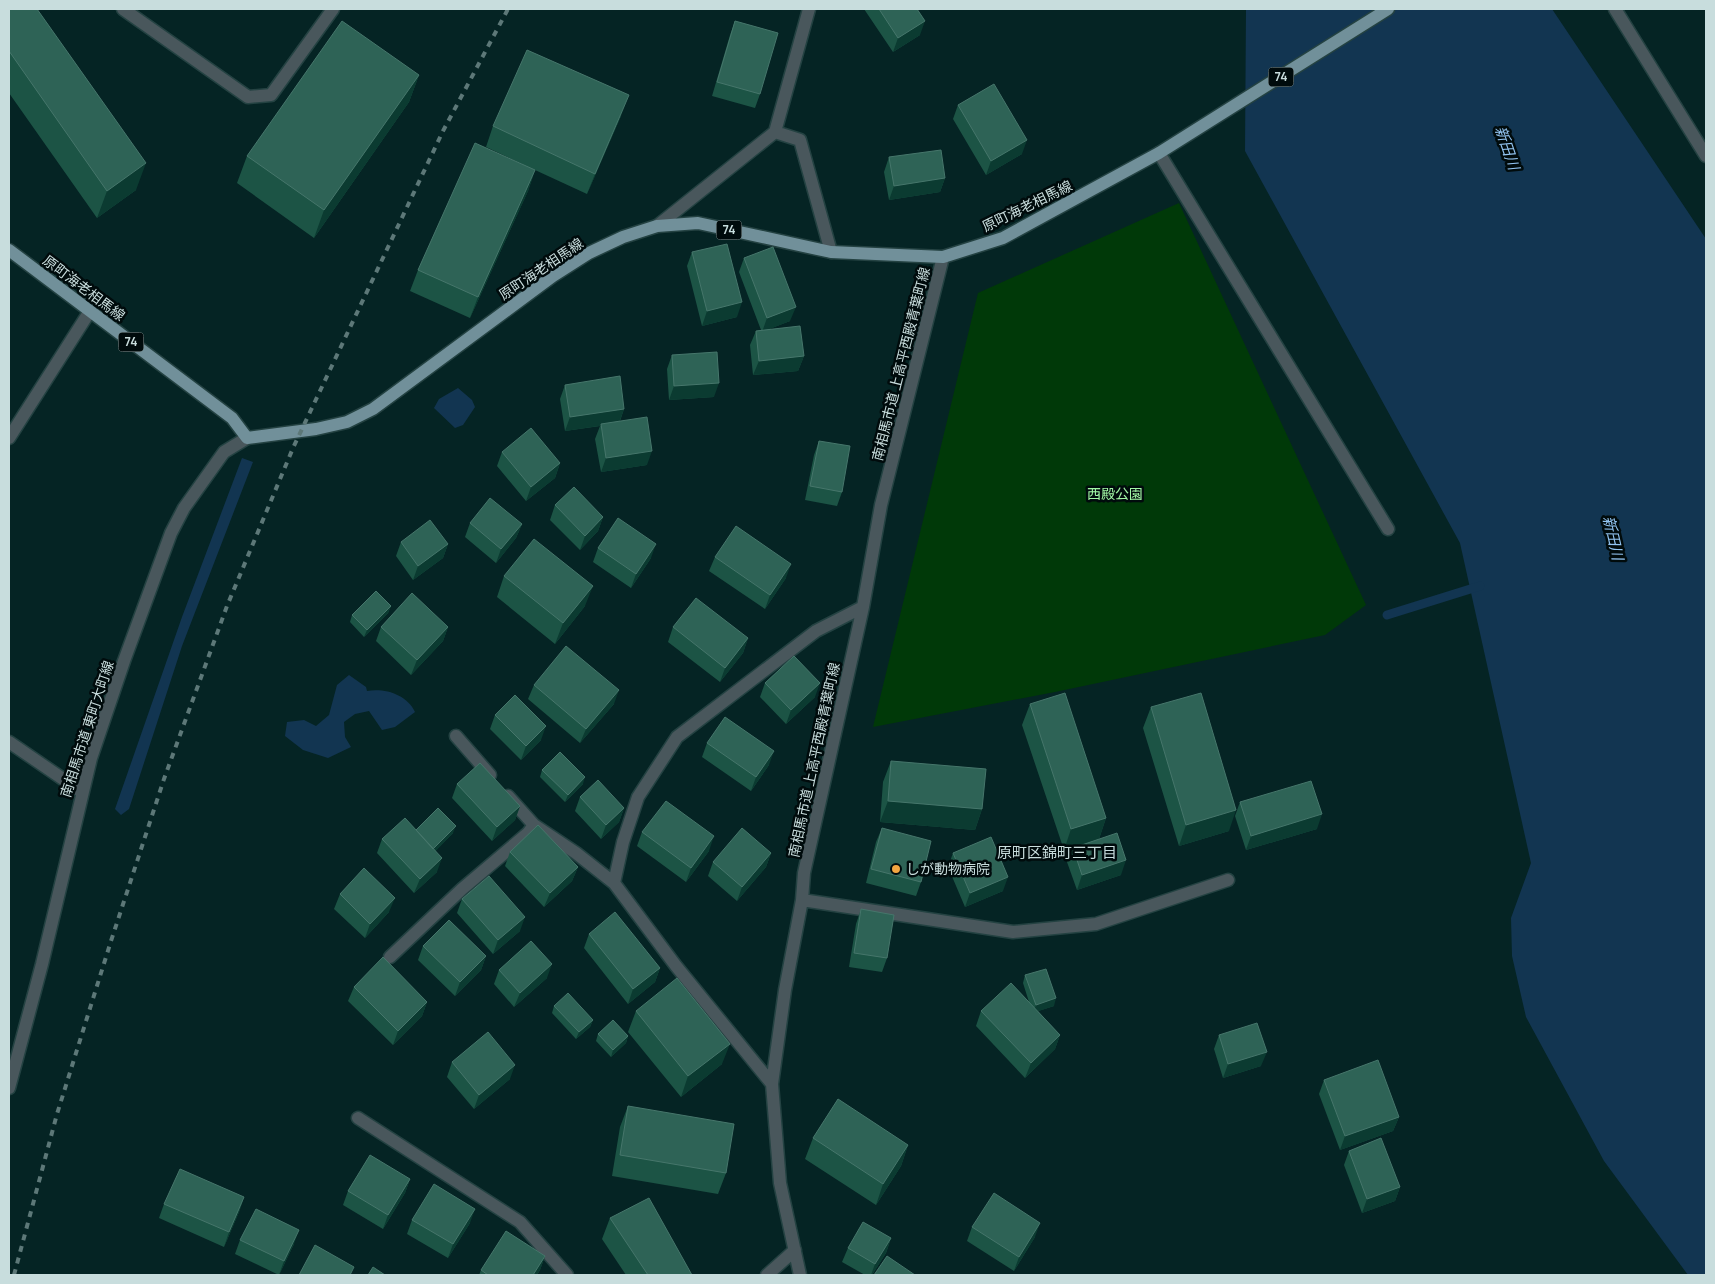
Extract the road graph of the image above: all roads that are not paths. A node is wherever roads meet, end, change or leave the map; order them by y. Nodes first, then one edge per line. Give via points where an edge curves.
1 (124, 9) edge
2 (333, 9) edge
3 (809, 9) edge
4 (1388, 9) edge
5 (1615, 9) edge
6 (775, 132) junction
7 (1159, 154) junction
8 (1706, 156) edge
9 (657, 226) junction
10 (9, 250) edge
11 (830, 252) junction
12 (943, 257) junction
13 (90, 311) junction
14 (9, 438) edge
15 (247, 438) junction
16 (1388, 529) dead end
17 (863, 607) junction
18 (456, 736) dead end
19 (9, 742) edge
20 (82, 792) junction
21 (534, 825) junction
22 (1228, 880) dead end
23 (614, 883) junction
24 (802, 900) junction
25 (390, 957) dead end
26 (772, 1084) junction
27 (9, 1088) edge
28 (358, 1118) dead end
29 (795, 1250) junction
30 (567, 1275) edge
31 (767, 1275) edge
32 (800, 1275) edge

1 - 2 street via 248,97 272,95
3 - 6 street
4 - 7 main road, 原町海老相馬線 / 74
5 - 8 street
6 - 9 street
6 - 11 street via 800,140
7 - 12 main road, 原町海老相馬線 / 74 via 1003,238
7 - 16 street
9 - 11 main road, 原町海老相馬線 / 74 via 698,224
9 - 15 main road, 原町海老相馬線 / 74 via 623,237 552,276 374,409 347,422
10 - 13 main road, 原町海老相馬線 / 74
11 - 12 main road, 原町海老相馬線 / 74
12 - 17 street, 南相馬市道 上高平西殿青葉町線 via 881,505
13 - 14 street
13 - 15 main road, 原町海老相馬線 / 74 via 232,418
15 - 20 street, 南相馬市道 東町大町線 via 224,452 213,465 171,533 121,670
17 - 23 street via 816,631 677,737 638,797
17 - 24 street, 南相馬市道 上高平西殿青葉町線 via 804,873
18 - 21 street
19 - 20 street
20 - 27 street, 南相馬市道 東町大町線
21 - 23 street
21 - 25 street via 528,834 462,889
22 - 24 street via 1096,924 1013,932
23 - 26 street via 676,966
24 - 26 street, 南相馬市道 上高平西殿青葉町線
26 - 29 street, 南相馬市道 上高平西殿青葉町線 via 780,1183
28 - 30 street via 520,1222
29 - 31 street
29 - 32 street, 南相馬市道 上高平西殿青葉町線

